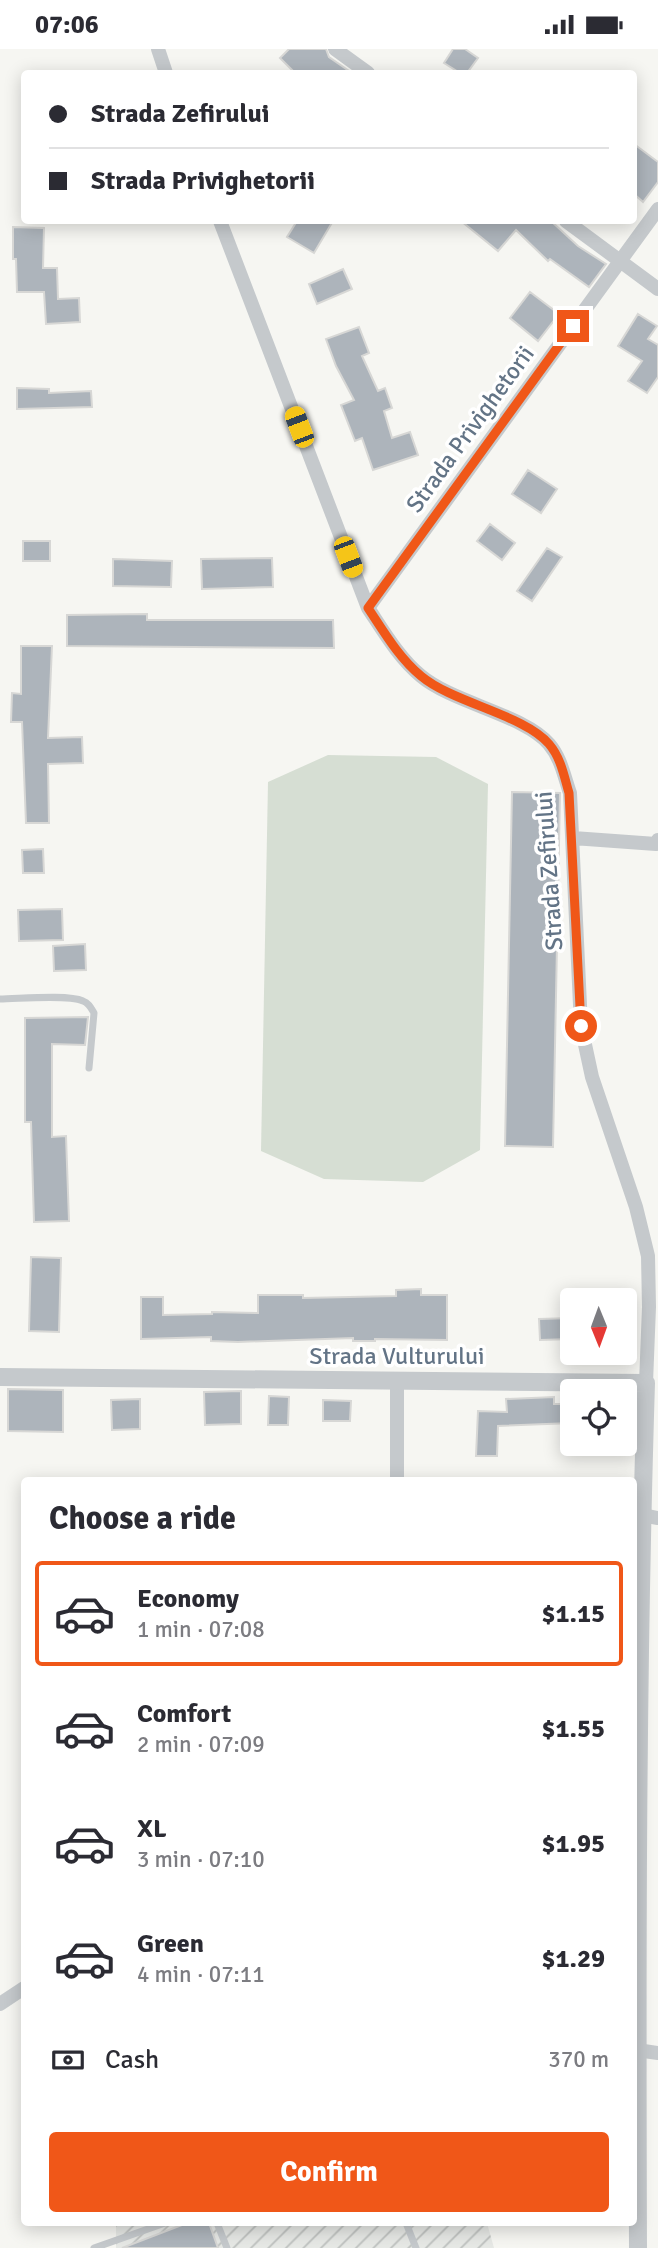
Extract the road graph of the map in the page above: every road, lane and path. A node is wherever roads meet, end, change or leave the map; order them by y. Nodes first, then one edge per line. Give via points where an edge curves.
1 (158, 49) edge
2 (335, 49) edge
3 (165, 70) edge
4 (364, 70) edge
5 (658, 209) edge
6 (221, 224) edge
7 (570, 224) edge
8 (620, 261) junction
9 (658, 289) edge
10 (368, 608) junction
11 (573, 838) junction
12 (657, 847) edge
13 (0, 999) edge
14 (89, 1067) dead end
15 (0, 1377) edge
16 (397, 1380) junction
17 (646, 1383) junction
18 (397, 1477) edge
19 (650, 1516) edge
20 (21, 1991) edge
21 (0, 2004) edge
22 (637, 2050) joint
23 (658, 2053) edge
24 (637, 2190) edge
25 (156, 2226) edge
26 (218, 2226) edge
27 (407, 2226) edge
28 (94, 2248) edge
29 (227, 2248) edge
30 (416, 2248) edge
31 (638, 2248) edge

1 - 3 street
2 - 4 street
5 - 8 street, Strada Privighetorii
6 - 10 street, Strada Zefirului
7 - 8 street
8 - 9 street
8 - 10 street, Strada Privighetorii
10 - 11 street, Strada Zefirului via 395,649 422,678 548,742 559,759 569,793
11 - 12 street
11 - 17 street, Strada Zefirului via 581,1026 592,1077 648,1256
13 - 14 lane via 83,1000 94,1013
15 - 16 street, Strada Vulturului
16 - 17 street, Strada Vulturului
16 - 18 street
17 - 19 street
19 - 22 street
20 - 21 street
22 - 23 street
24 - 31 street
25 - 28 lane
26 - 29 lane
27 - 30 lane

